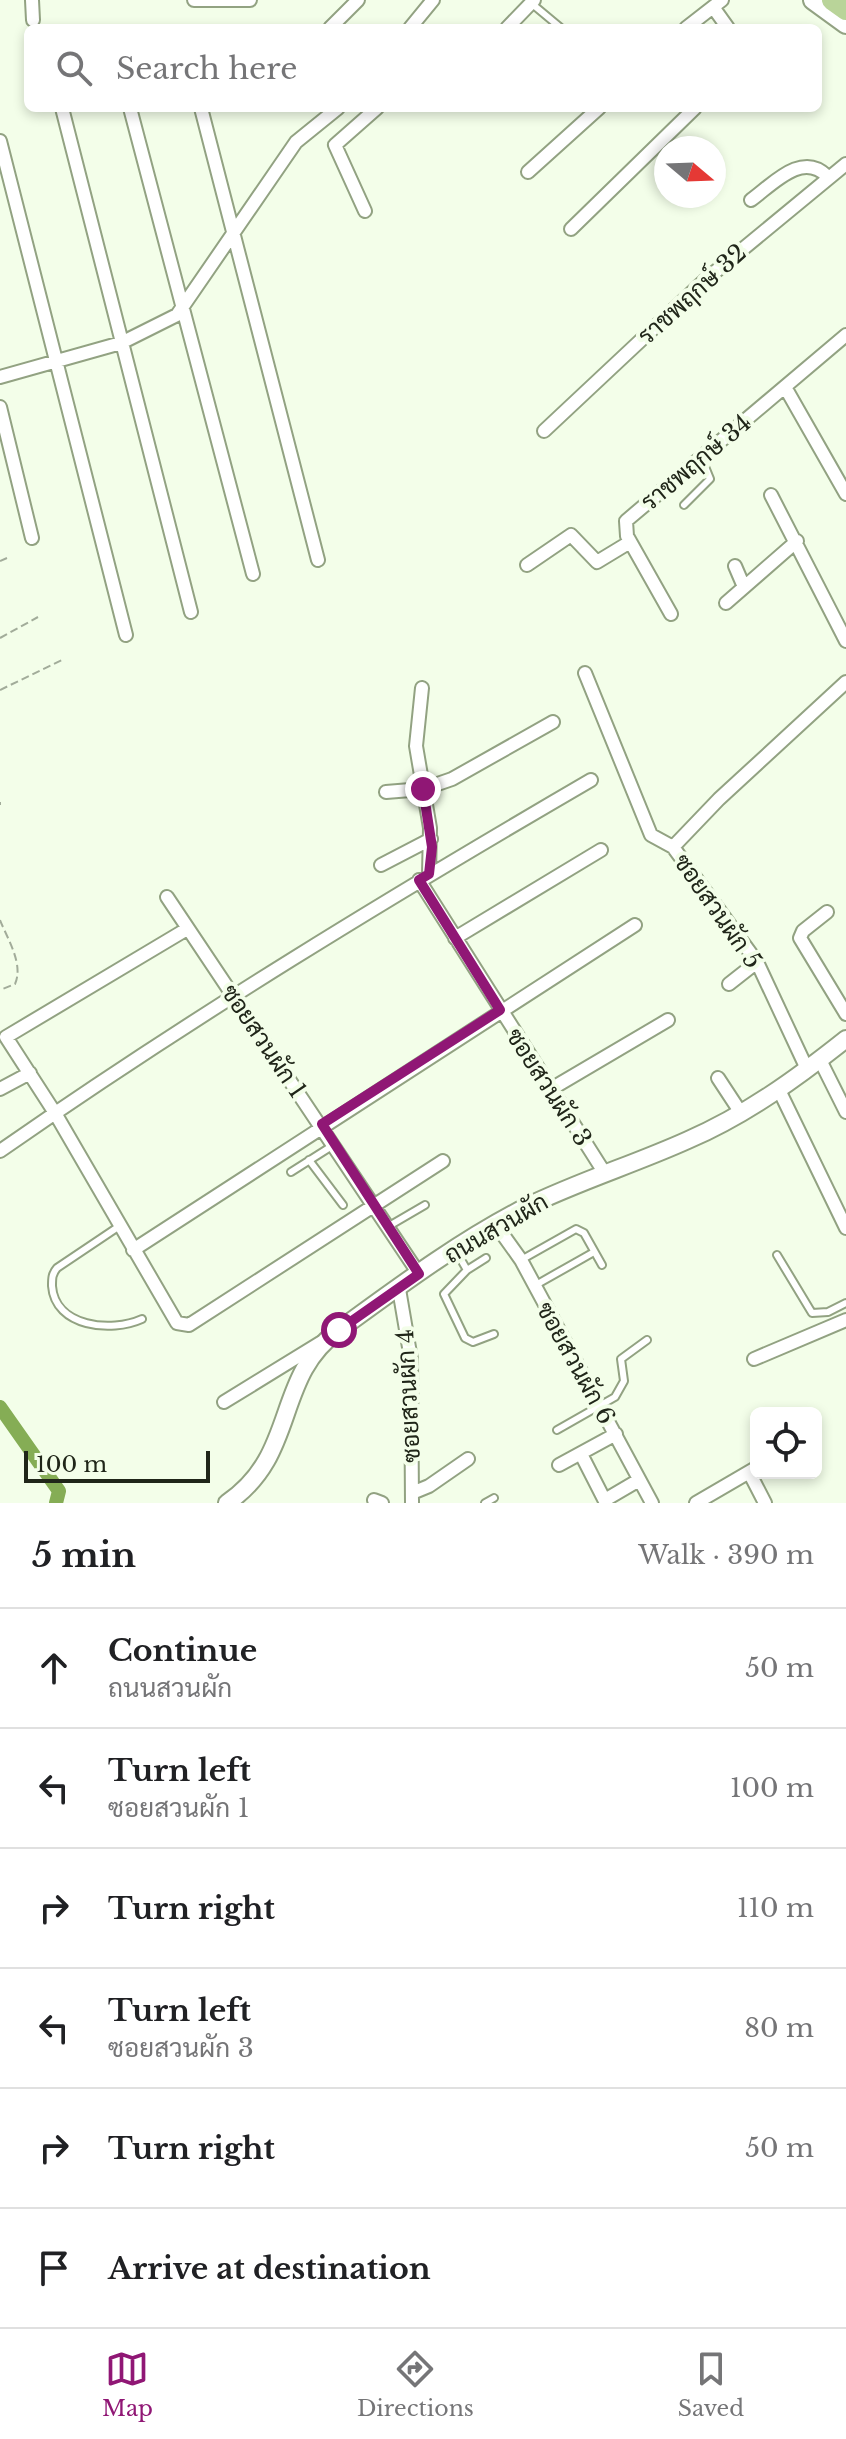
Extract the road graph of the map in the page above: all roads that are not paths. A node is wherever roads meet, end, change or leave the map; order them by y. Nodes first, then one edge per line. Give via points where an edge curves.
1 (32, 0) edge
2 (194, 0) edge
3 (250, 0) edge
4 (358, 0) edge
5 (433, 0) edge
6 (813, 0) edge
7 (832, 0) edge
8 (532, 1) edge
9 (717, 3) edge
10 (846, 10) edge
11 (33, 20) dead end
12 (334, 24) edge
13 (413, 24) edge
14 (511, 24) edge
15 (557, 24) edge
16 (691, 24) edge
17 (726, 24) edge
18 (846, 24) edge
19 (63, 112) edge
20 (131, 112) edge
21 (202, 112) edge
22 (333, 112) edge
23 (372, 112) edge
24 (595, 112) edge
25 (691, 112) edge
26 (0, 141) edge
27 (846, 164) edge
28 (528, 172) dead end
29 (827, 176) junction
30 (751, 200) dead end
31 (365, 211) dead end
32 (571, 229) dead end
33 (233, 238) junction
34 (183, 309) junction
35 (842, 340) edge
36 (121, 343) junction
37 (58, 363) junction
38 (0, 377) edge
39 (785, 387) junction
40 (0, 407) edge
41 (544, 431) dead end
42 (701, 457) junction
43 (846, 494) edge
44 (771, 495) dead end
45 (684, 505) dead end
46 (32, 538) dead end
47 (797, 541) junction
48 (630, 542) junction
49 (318, 560) dead end
50 (527, 565) dead end
51 (735, 566) dead end
52 (253, 574) dead end
53 (744, 587) junction
54 (726, 603) dead end
55 (191, 612) dead end
56 (671, 614) dead end
57 (126, 635) dead end
58 (846, 641) edge
59 (585, 673) dead end
60 (846, 682) edge
61 (422, 688) dead end
62 (553, 722) dead end
63 (591, 780) dead end
64 (423, 789) junction
65 (386, 792) dead end
66 (431, 839) junction
67 (673, 847) junction
68 (601, 850) dead end
69 (381, 865) dead end
70 (424, 877) junction
71 (167, 897) dead end
72 (827, 912) dead end
73 (635, 925) dead end
74 (187, 929) junction
75 (455, 938) junction
76 (757, 962) junction
77 (729, 984) dead end
78 (234, 996) junction
79 (500, 1010) junction
80 (846, 1014) edge
81 (668, 1020) dead end
82 (846, 1039) edge
83 (813, 1064) junction
84 (30, 1073) junction
85 (718, 1078) dead end
86 (0, 1089) edge
87 (551, 1089) junction
88 (779, 1090) junction
89 (846, 1112) edge
90 (55, 1113) junction
91 (741, 1113) junction
92 (322, 1124) junction
93 (335, 1144) junction
94 (0, 1151) edge
95 (309, 1160) junction
96 (443, 1161) dead end
97 (291, 1172) dead end
98 (604, 1172) junction
99 (343, 1205) dead end
100 (425, 1205) dead end
101 (375, 1206) junction
102 (121, 1225) junction
103 (496, 1225) junction
104 (389, 1226) junction
105 (846, 1228) edge
106 (133, 1250) junction
107 (456, 1251) junction
108 (594, 1252) junction
109 (777, 1255) dead end
110 (486, 1258) dead end
111 (521, 1260) junction
112 (602, 1265) dead end
113 (467, 1270) junction
114 (419, 1274) junction
115 (534, 1286) junction
116 (399, 1289) junction
117 (846, 1303) edge
118 (142, 1319) dead end
119 (846, 1320) edge
120 (494, 1334) dead end
121 (329, 1338) junction
122 (647, 1340) dead end
123 (754, 1359) dead end
124 (224, 1402) dead end
125 (601, 1406) junction
126 (557, 1430) dead end
127 (616, 1434) junction
128 (581, 1454) junction
129 (468, 1459) dead end
130 (559, 1465) dead end
131 (750, 1472) edge
132 (756, 1479) edge
133 (639, 1480) junction
134 (412, 1498) edge
135 (494, 1498) dead end
136 (606, 1502) edge
137 (227, 1503) edge
138 (485, 1503) edge
139 (652, 1503) edge
140 (696, 1503) edge
141 (765, 1503) edge

1 - 11 street
2 - 3 street
4 - 12 street
5 - 13 street
6 - 18 main road
7 - 10 main road
8 - 14 street
8 - 15 lane
9 - 16 street
9 - 17 street
19 - 36 street
20 - 34 street
21 - 33 street
22 - 33 street via 296,142
23 - 31 street via 335,145
24 - 28 street
25 - 32 street
26 - 37 street
27 - 29 street, ราชพฤกษ์ 32
29 - 30 street via 806,165
29 - 41 street, ราชพฤกษ์ 32 via 704,281
33 - 34 street
33 - 49 street
34 - 36 street
34 - 52 street
35 - 39 street, ราชพฤกษ์ 34
36 - 37 street
36 - 55 street
37 - 38 street
37 - 57 street
39 - 42 street, ราชพฤกษ์ 34
39 - 43 street
40 - 46 street
42 - 45 lane via 710,479
42 - 48 street, ราชพฤกษ์ 34 via 626,521
44 - 47 street
47 - 53 street
47 - 58 street
48 - 50 street via 597,562 571,535
48 - 56 street, ราชพฤกษ์ 34
51 - 53 street
53 - 54 street
59 - 67 street, ซอยสวนผัก 5 via 651,835
60 - 67 street
61 - 64 street via 416,746
62 - 64 street via 452,779
63 - 70 street
64 - 65 street
64 - 66 street
66 - 69 street
66 - 70 street
67 - 76 street, ซอยสวนผัก 5
68 - 75 street
70 - 75 street, ซอยสวนผัก 3
70 - 78 street
71 - 74 street, ซอยสวนผัก 1
72 - 80 street via 800,938
73 - 79 street
74 - 78 street, ซอยสวนผัก 1
74 - 84 street via 6,1037
75 - 79 street, ซอยสวนผัก 3
76 - 77 street
76 - 83 street, ซอยสวนผัก 5
78 - 90 street
78 - 92 street, ซอยสวนผัก 1
79 - 87 street, ซอยสวนผัก 3
79 - 92 street
81 - 87 street
82 - 83 street, ถนนสวนผัก
83 - 88 street, ถนนสวนผัก
83 - 89 street, ซอยสวนผัก 5
84 - 86 street
84 - 90 street
85 - 91 street
87 - 98 street, ซอยสวนผัก 3
88 - 91 street, ถนนสวนผัก
88 - 105 street
90 - 94 street
90 - 102 street
91 - 98 street, ถนนสวนผัก via 689,1140
92 - 93 street, ซอยสวนผัก 1
92 - 106 street
93 - 95 lane
93 - 101 street, ซอยสวนผัก 1
95 - 97 lane
95 - 99 lane
96 - 101 street
98 - 103 street, ถนนสวนผัก
100 - 104 lane
101 - 104 street, ซอยสวนผัก 1
101 - 106 street via 184,1326 177,1323
102 - 106 street
102 - 118 lane via 53,1271 53,1295 70,1317 86,1324
103 - 107 street, ถนนสวนผัก
103 - 111 street, ซอยสวนผัก 6
104 - 114 street, ซอยสวนผัก 1
107 - 113 lane
107 - 114 street, ถนนสวนผัก
108 - 111 lane via 576,1229
108 - 112 lane
108 - 115 lane
109 - 117 lane via 812,1313
110 - 113 lane
111 - 115 street, ซอยสวนผัก 6
113 - 120 lane via 444,1294 445,1303 465,1338 473,1342
114 - 116 street, ถนนสวนผัก
115 - 125 street, ซอยสวนผัก 6
116 - 121 street, ถนนสวนผัก
116 - 134 street, ซอยสวนผัก 4 via 411,1359
119 - 123 street
121 - 124 street
121 - 137 street, ถนนสวนผัก via 304,1365 267,1464
122 - 125 lane via 621,1359 622,1389
125 - 126 lane
125 - 127 street, ซอยสวนผัก 6
127 - 128 street
127 - 133 street, ซอยสวนผัก 6
128 - 130 street
128 - 136 street
129 - 134 street
131 - 140 street
132 - 141 street
133 - 136 street
133 - 139 street, ซอยสวนผัก 6
135 - 138 lane

